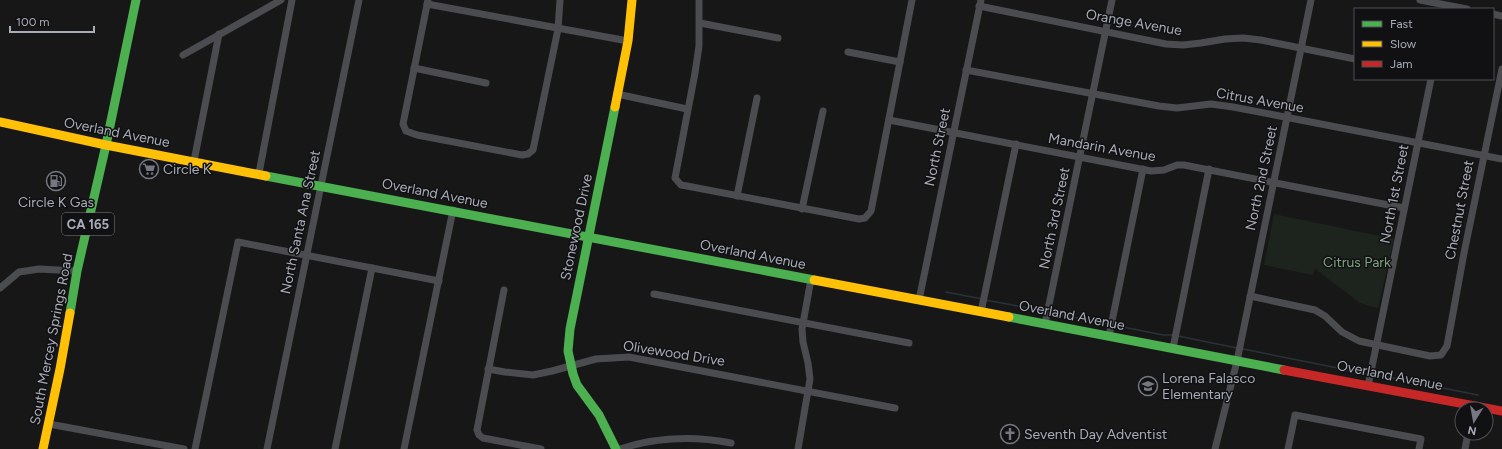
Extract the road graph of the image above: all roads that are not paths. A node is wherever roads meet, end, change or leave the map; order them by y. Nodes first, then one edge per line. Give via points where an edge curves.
1 (136, 0) edge
2 (281, 0) edge
3 (292, 0) edge
4 (359, 0) edge
5 (560, 0) edge
6 (632, 0) edge
7 (699, 0) edge
8 (912, 0) edge
9 (1112, 0) edge
10 (1310, 0) edge
11 (1420, 0) edge
12 (428, 2) edge
13 (980, 3) edge
14 (1446, 5) edge
15 (1462, 8) edge
16 (700, 23) junction
17 (558, 29) junction
18 (1106, 31) junction
19 (219, 34) junction
20 (778, 38) dead end
21 (628, 41) junction
22 (1300, 48) junction
23 (848, 52) dead end
24 (183, 55) dead end
25 (1354, 59) edge
26 (900, 62) junction
27 (414, 68) junction
28 (1502, 69) edge
29 (966, 70) junction
30 (1431, 80) edge
31 (486, 83) dead end
32 (617, 94) junction
33 (1093, 94) junction
34 (757, 98) dead end
35 (688, 109) junction
36 (823, 111) dead end
37 (1286, 118) junction
38 (889, 120) junction
39 (0, 122) edge
40 (954, 132) junction
41 (1417, 143) junction
42 (1016, 144) junction
43 (106, 145) junction
44 (1484, 155) junction
45 (1080, 156) junction
46 (1502, 159) edge
47 (194, 161) junction
48 (1143, 169) junction
49 (1209, 169) junction
50 (258, 173) junction
51 (1273, 182) junction
52 (321, 185) junction
53 (737, 196) junction
54 (1404, 208) junction
55 (802, 209) junction
56 (454, 210) junction
57 (588, 236) junction
58 (307, 255) junction
59 (372, 268) junction
60 (77, 272) junction
61 (811, 279) junction
62 (439, 281) junction
63 (1, 289) edge
64 (504, 290) dead end
65 (654, 294) dead end
66 (1250, 296) junction
67 (919, 300) junction
68 (981, 312) junction
69 (803, 322) junction
70 (1045, 324) junction
71 (1109, 336) junction
72 (909, 343) dead end
73 (1377, 345) junction
74 (1173, 348) junction
75 (1237, 361) junction
76 (570, 367) junction
77 (488, 368) junction
78 (1368, 386) junction
79 (809, 391) junction
80 (1454, 403) edge
81 (895, 408) dead end
82 (49, 424) junction
83 (732, 443) dead end
84 (43, 449) edge
85 (184, 449) edge
86 (196, 449) edge
87 (267, 449) edge
88 (335, 449) edge
89 (404, 449) edge
90 (541, 449) edge
91 (616, 449) edge
92 (620, 449) edge
93 (798, 449) edge
94 (1216, 449) edge
95 (1288, 449) edge
96 (1419, 449) edge

1 - 43 street, South Mercey Springs Road / CA 165
2 - 19 street
3 - 50 street
4 - 52 street, North Santa Ana Street
5 - 17 street
6 - 21 street, Stonewood Drive
7 - 16 street
8 - 26 street
9 - 18 street, North 3rd Street
10 - 22 street, North 2nd Street
11 - 14 street
12 - 17 street
12 - 27 street
13 - 18 street, Orange Avenue
13 - 29 street, North Street
14 - 15 street
16 - 20 street
16 - 35 street via 699,46
17 - 21 street
17 - 27 street via 533,150 528,154 516,154 406,131 403,124
18 - 22 street, Orange Avenue via 1166,44 1202,44 1243,38
18 - 33 street, North 3rd Street
19 - 24 street
19 - 47 street
21 - 32 street, Stonewood Drive
22 - 25 street, Orange Avenue
22 - 37 street, North 2nd Street
23 - 26 street
26 - 38 street
27 - 31 street
28 - 44 street, Chestnut Street
29 - 33 street, Citrus Avenue
29 - 40 street, North Street
30 - 41 street, North 1st Street
32 - 35 street
32 - 57 street, Stonewood Drive
33 - 37 street, Citrus Avenue via 1165,107 1211,104
33 - 45 street, North 3rd Street
34 - 53 street
35 - 53 street via 675,178 681,185
36 - 55 street
37 - 41 street, Citrus Avenue
37 - 51 street, North 2nd Street
38 - 40 street, Mandarin Avenue
38 - 55 street via 871,211 865,218
39 - 43 street, Overland Avenue
40 - 42 street, Mandarin Avenue
40 - 67 street, North Street
41 - 44 street, Citrus Avenue
41 - 54 street, North 1st Street
42 - 45 street, Mandarin Avenue
42 - 68 street
43 - 47 street, Overland Avenue
43 - 60 street, South Mercey Springs Road / CA 165
44 - 46 street, Citrus Avenue
44 - 73 street, Chestnut Street via 1447,346 1441,355 1430,356
45 - 48 street, Mandarin Avenue
45 - 70 street, North 3rd Street
47 - 50 street, Overland Avenue
48 - 49 street, Mandarin Avenue via 1164,170 1177,165
48 - 71 street
49 - 51 street, Mandarin Avenue
49 - 74 street
50 - 52 street, Overland Avenue
51 - 54 street, Mandarin Avenue
51 - 66 street, North 2nd Street
52 - 56 street, Overland Avenue
52 - 58 street, North Santa Ana Street
53 - 55 street
54 - 73 street, North 1st Street
56 - 57 street, Overland Avenue
56 - 62 street
57 - 61 street, Overland Avenue
57 - 76 street, Stonewood Drive via 568,336
58 - 59 street
58 - 86 street via 238,242
58 - 87 street, North Santa Ana Street
59 - 62 street
59 - 88 street
60 - 63 street via 39,269 19,272
60 - 82 street, South Mercey Springs Road / CA 165
61 - 67 street, Overland Avenue
61 - 69 street
62 - 89 street
64 - 77 street
65 - 69 street
66 - 73 street via 1315,310 1347,336
66 - 75 street, North 2nd Street
67 - 68 street, Overland Avenue
68 - 70 street, Overland Avenue
69 - 72 street
69 - 79 street via 803,342 810,371
70 - 71 street, Overland Avenue
71 - 74 street, Overland Avenue
73 - 78 street, North 1st Street
74 - 75 street, Overland Avenue
75 - 78 street, Overland Avenue
75 - 94 street, North 2nd Street
76 - 77 street, Olivewood Drive via 533,375
76 - 79 street, Olivewood Drive via 596,359 629,357
76 - 91 street, Stonewood Drive via 577,385 598,415
77 - 90 street via 476,430 479,435 483,438
78 - 80 street, Overland Avenue
79 - 81 street, Olivewood Drive
79 - 93 street
82 - 84 street, South Mercey Springs Road / CA 165
82 - 85 street
83 - 92 street via 704,439 673,439
95 - 96 street via 1295,415 1421,439

